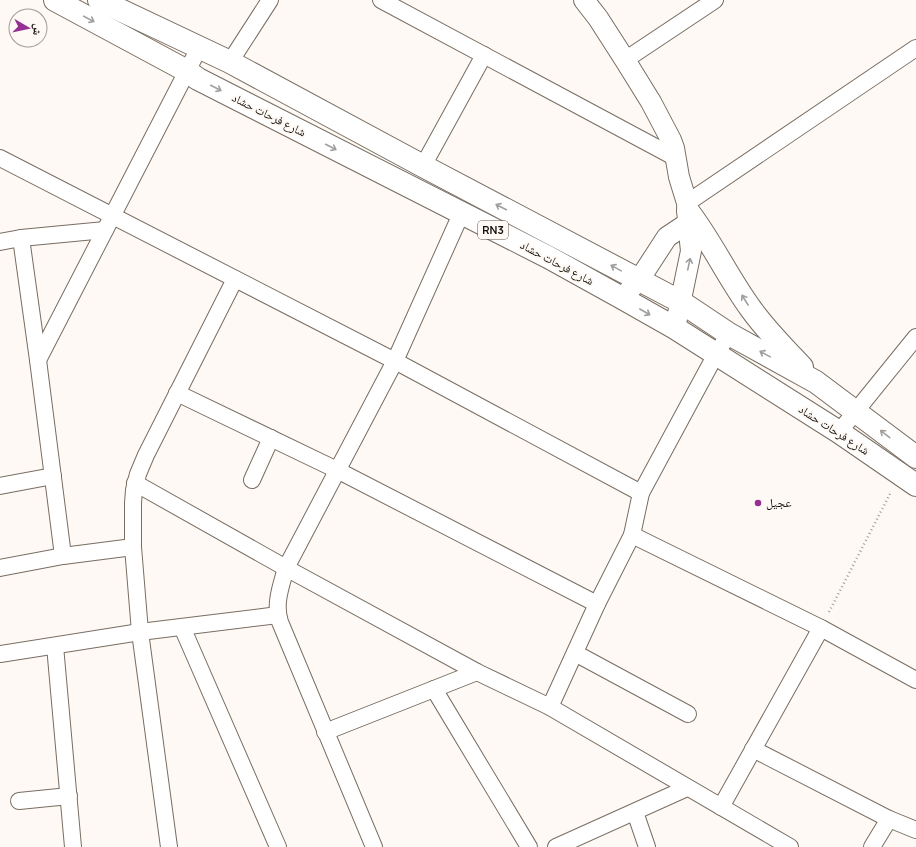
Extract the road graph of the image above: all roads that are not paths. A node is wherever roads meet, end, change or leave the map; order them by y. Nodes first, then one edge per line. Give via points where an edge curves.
1 (55, 0) edge
2 (99, 0) edge
3 (270, 0) edge
4 (381, 0) edge
5 (584, 0) edge
6 (715, 0) edge
7 (199, 48) junction
8 (916, 48) edge
9 (484, 55) junction
10 (625, 60) junction
11 (230, 62) junction
12 (187, 71) junction
13 (0, 158) edge
14 (676, 158) junction
15 (422, 166) junction
16 (688, 212) junction
17 (462, 214) junction
18 (109, 223) junction
19 (21, 238) junction
20 (0, 242) edge
21 (235, 279) junction
22 (639, 280) junction
23 (622, 298) junction
24 (681, 302) junction
25 (675, 328) junction
26 (729, 334) junction
27 (916, 337) edge
28 (716, 354) junction
29 (38, 360) junction
30 (395, 361) junction
31 (816, 382) junction
32 (177, 393) junction
33 (856, 411) junction
34 (839, 432) junction
35 (271, 438) junction
36 (916, 457) edge
37 (337, 470) junction
38 (53, 476) junction
39 (908, 479) edge
40 (252, 480) dead end
41 (135, 483) junction
42 (0, 486) edge
43 (641, 493) junction
44 (632, 534) junction
45 (133, 547) junction
46 (63, 556) junction
47 (0, 568) edge
48 (286, 568) junction
49 (597, 604) junction
50 (278, 615) junction
51 (182, 627) junction
52 (821, 628) junction
53 (140, 632) junction
54 (55, 646) junction
55 (575, 653) junction
56 (0, 654) edge
57 (477, 672) junction
58 (916, 680) edge
59 (434, 689) junction
60 (550, 707) junction
61 (688, 714) dead end
62 (326, 732) junction
63 (753, 749) junction
64 (687, 788) junction
65 (68, 796) junction
66 (19, 801) dead end
67 (721, 807) junction
68 (635, 812) junction
69 (890, 819) junction
70 (916, 830) edge
71 (73, 847) edge
72 (170, 847) edge
73 (278, 847) edge
74 (374, 847) edge
75 (529, 847) edge
76 (556, 847) edge
77 (647, 847) edge
78 (790, 847) edge
79 (872, 847) edge

1 -> 12 main road, شارع فرحات حشاد / RN3
2 - 7 main road, شارع فرحات حشاد / RN3
3 - 11 street
4 - 9 street
5 - 10 street
6 - 10 street
7 - 11 main road, شارع فرحات حشاد / RN3
7 - 12 street
8 - 16 street
9 - 14 street
9 - 15 street
10 - 14 street via 671,140
11 - 15 main road, شارع فرحات حشاد / RN3
12 -> 17 main road, شارع فرحات حشاد / RN3 via 198,79
12 - 18 street
13 - 18 street
14 - 16 street
22 -> 15 main road, شارع فرحات حشاد / RN3
16 - 22 street
24 -> 16 street via 691,251
31 -> 16 main road via 779,344 751,309
17 - 23 main road, شارع فرحات حشاد / RN3
17 - 30 street
18 - 19 street
18 - 21 street
18 - 29 street
19 - 20 street
19 - 29 street
21 - 30 street
21 - 32 street
22 - 23 street
22 - 24 main road, شارع فرحات حشاد / RN3
23 -> 25 main road, شارع فرحات حشاد / RN3
24 - 25 street
24 - 26 main road, شارع فرحات حشاد / RN3
25 - 28 main road, شارع فرحات حشاد / RN3
26 - 28 street
31 -> 26 main road, شارع فرحات حشاد / RN3
27 - 33 street
28 - 34 main road, شارع فرحات حشاد / RN3
28 - 43 street
29 - 38 street
30 - 37 street
30 - 43 street
31 - 33 main road, شارع فرحات حشاد / RN3
32 - 35 street
32 - 41 street
33 - 34 street
36 -> 33 main road, شارع فرحات حشاد / RN3
34 - 39 main road, شارع فرحات حشاد / RN3
35 - 37 street
35 - 40 street
37 - 48 street
37 - 49 street
38 - 42 street
38 - 46 street
41 - 45 street via 132,502
41 - 48 street
43 - 44 street
44 - 49 street
44 - 52 street
45 - 46 street
45 - 53 street
46 - 47 street
48 - 50 street via 279,591
48 - 57 street
49 - 55 street
50 - 51 street
50 - 62 street
51 - 53 street
51 - 73 street
52 - 58 street
52 - 63 street
53 - 54 street
53 - 72 street
54 - 56 street
54 - 65 street
55 - 60 street
55 - 61 street
57 - 59 street
57 - 60 street
59 - 62 street
59 - 75 street
60 - 64 street
62 - 74 street
63 - 67 street
63 - 69 street
64 - 67 street
64 - 68 street
65 - 66 street
65 - 71 street
67 - 78 street
68 - 76 street
68 - 77 street
69 - 70 street
69 - 79 street

